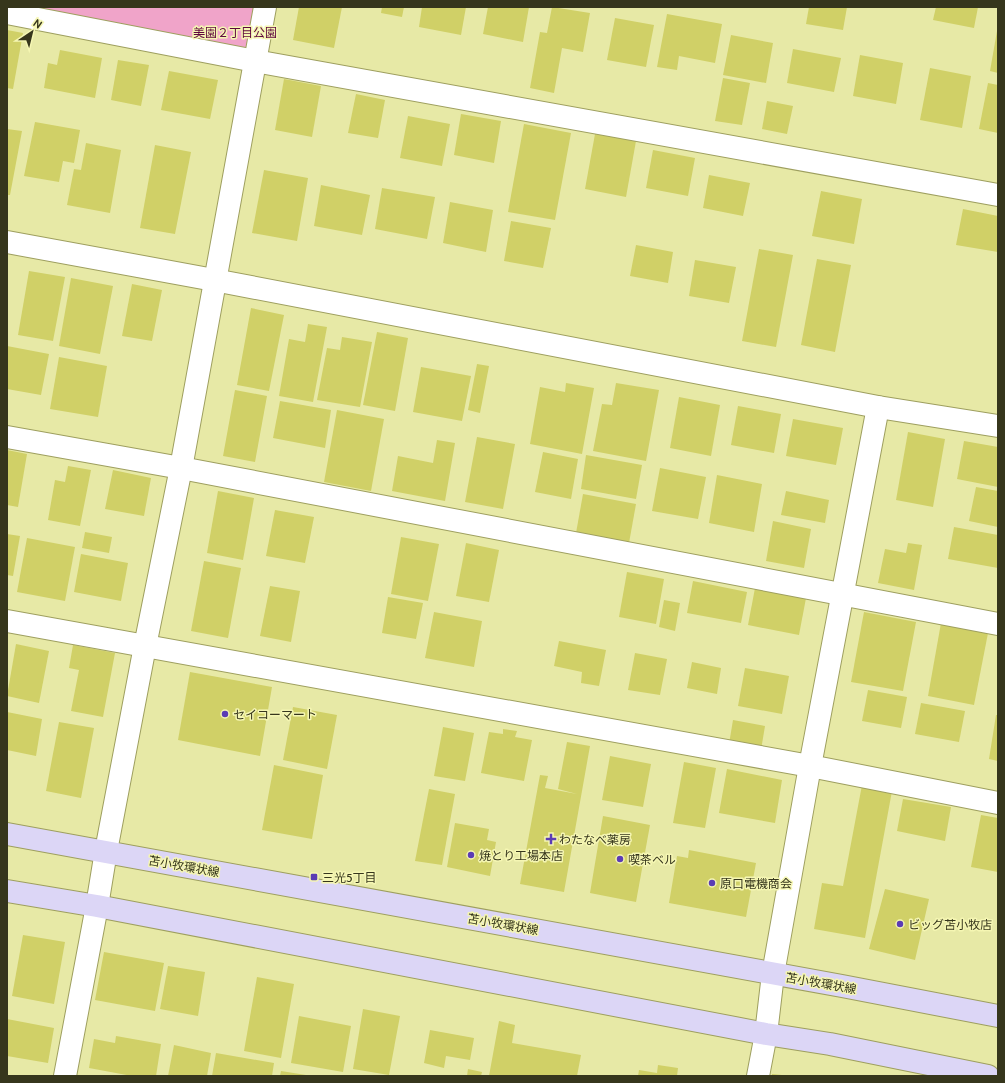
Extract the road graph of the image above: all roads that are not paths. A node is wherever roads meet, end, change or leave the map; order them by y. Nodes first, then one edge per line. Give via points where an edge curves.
1 (265, 7) edge
2 (7, 13) edge
3 (255, 61) junction
4 (998, 195) edge
5 (7, 242) edge
6 (214, 280) junction
7 (878, 407) junction
8 (998, 426) edge
9 (7, 438) edge
10 (181, 468) junction
11 (843, 595) junction
12 (7, 621) edge
13 (998, 624) edge
14 (145, 646) junction
15 (810, 766) junction
16 (998, 803) edge
17 (7, 834) edge
18 (106, 851) junction
19 (7, 891) edge
20 (97, 906) junction
21 (773, 974) junction
22 (998, 1016) edge
23 (766, 1034) junction
24 (65, 1076) edge
25 (758, 1076) edge
26 (988, 1076) edge

1 - 3 street
2 - 3 street
3 - 4 street
3 - 6 street
5 - 6 street
6 - 7 street
6 - 10 street
7 - 8 street
7 - 11 street
9 - 10 street
10 - 11 street
10 - 14 street
11 - 13 street
11 - 15 street
12 - 14 street
14 - 15 street
14 - 18 street
15 - 16 street
15 - 21 street
17 - 18 main road, 苫小牧環状線
18 - 20 street
18 - 21 main road, 苫小牧環状線
19 - 20 main road
20 - 23 main road
20 - 24 street
21 - 22 main road, 苫小牧環状線
21 - 23 street
23 - 25 street
23 - 26 main road via 830,1044

